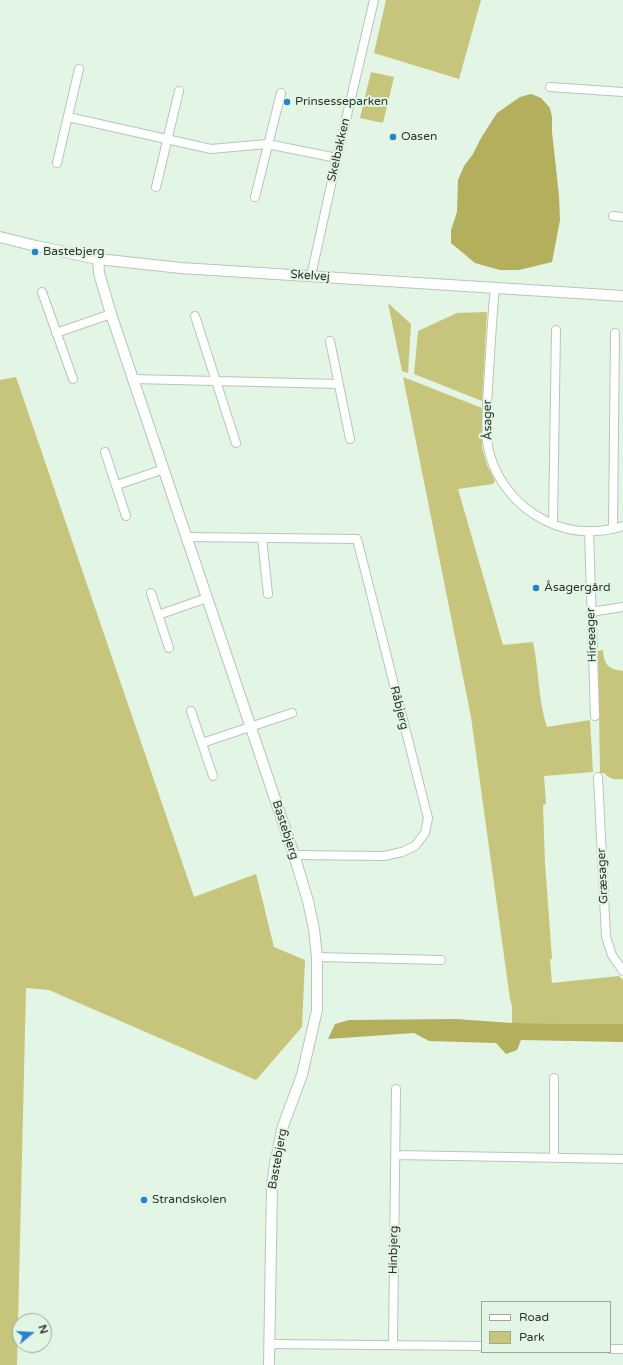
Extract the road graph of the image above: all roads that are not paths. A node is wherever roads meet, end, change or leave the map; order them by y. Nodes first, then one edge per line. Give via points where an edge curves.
1 (374, 0) edge
2 (79, 69) dead end
3 (550, 87) dead end
4 (179, 91) dead end
5 (623, 92) edge
6 (281, 93) dead end
7 (68, 117) junction
8 (168, 139) junction
9 (267, 144) junction
10 (337, 158) junction
11 (57, 163) dead end
12 (156, 187) dead end
13 (255, 197) dead end
14 (613, 216) dead end
15 (623, 217) edge
16 (0, 237) edge
17 (98, 259) junction
18 (310, 276) junction
19 (495, 288) junction
20 (42, 292) dead end
21 (623, 296) edge
22 (111, 314) junction
23 (195, 316) dead end
24 (556, 330) dead end
25 (56, 333) junction
26 (615, 333) dead end
27 (330, 341) dead end
28 (73, 379) dead end
29 (133, 379) junction
30 (216, 381) junction
31 (339, 384) junction
32 (350, 439) dead end
33 (236, 443) dead end
34 (105, 452) dead end
35 (164, 469) junction
36 (116, 485) junction
37 (126, 516) dead end
38 (553, 524) junction
39 (623, 526) edge
40 (613, 529) junction
41 (588, 531) junction
42 (186, 537) junction
43 (262, 538) junction
44 (151, 593) dead end
45 (268, 594) dead end
46 (207, 598) junction
47 (623, 607) edge
48 (591, 612) junction
49 (158, 615) junction
50 (170, 648) dead end
51 (191, 711) dead end
52 (292, 713) dead end
53 (595, 716) dead end
54 (251, 728) junction
55 (202, 743) junction
56 (213, 776) dead end
57 (598, 777) dead end
58 (294, 855) junction
59 (317, 957) junction
60 (441, 960) dead end
61 (623, 970) edge
62 (554, 1078) dead end
63 (396, 1089) dead end
64 (396, 1155) junction
65 (554, 1157) junction
66 (623, 1158) edge
67 (269, 1344) junction
68 (393, 1345) junction
69 (481, 1346) edge
70 (611, 1348) edge
71 (623, 1349) edge
72 (269, 1365) edge

1 - 10 street, Skelbakken
2 - 7 street
3 - 5 street
4 - 8 street
6 - 9 street
7 - 8 street
7 - 11 street
8 - 9 street via 212,149
8 - 12 street
9 - 10 street
9 - 13 street
10 - 18 street, Skelbakken
14 - 15 street
16 - 17 street, Skelvej
17 - 18 street, Skelvej via 181,268
17 - 22 street, Bastebjerg via 99,273
18 - 19 street, Skelvej
19 - 21 street, Skelvej
19 - 38 street, Åsager via 487,407 487,440 490,456 504,485 514,497 525,508
20 - 25 street
22 - 25 street
22 - 29 street, Bastebjerg
23 - 30 street
24 - 38 street
25 - 28 street
26 - 40 street
27 - 31 street
29 - 30 street
29 - 35 street, Bastebjerg
30 - 31 street
30 - 33 street
31 - 32 street
34 - 36 street
35 - 36 street
35 - 42 street, Bastebjerg
36 - 37 street
38 - 41 street, Åsager
39 - 40 street, Åsager
40 - 41 street, Åsager
41 - 48 street, Hirseager
42 - 43 street, Råbjerg
42 - 46 street, Bastebjerg
43 - 45 street
43 - 58 street, Råbjerg via 357,539 428,818 425,833 415,846 402,852 384,856
44 - 49 street
46 - 49 street
46 - 54 street, Bastebjerg
47 - 48 street
48 - 53 street, Hirseager
49 - 50 street
51 - 55 street
52 - 54 street
54 - 55 street
54 - 58 street, Bastebjerg
55 - 56 street
57 - 61 street, Græsager via 606,937 612,955
58 - 59 street, Bastebjerg via 308,901
59 - 60 street
59 - 67 street, Bastebjerg via 317,1010 302,1075 283,1126 272,1185
62 - 65 street
63 - 64 street, Hinbjerg
64 - 65 street
64 - 68 street, Hinbjerg
65 - 66 street
67 - 68 street
67 - 72 street, Bastebjerg
68 - 69 street
70 - 71 street

